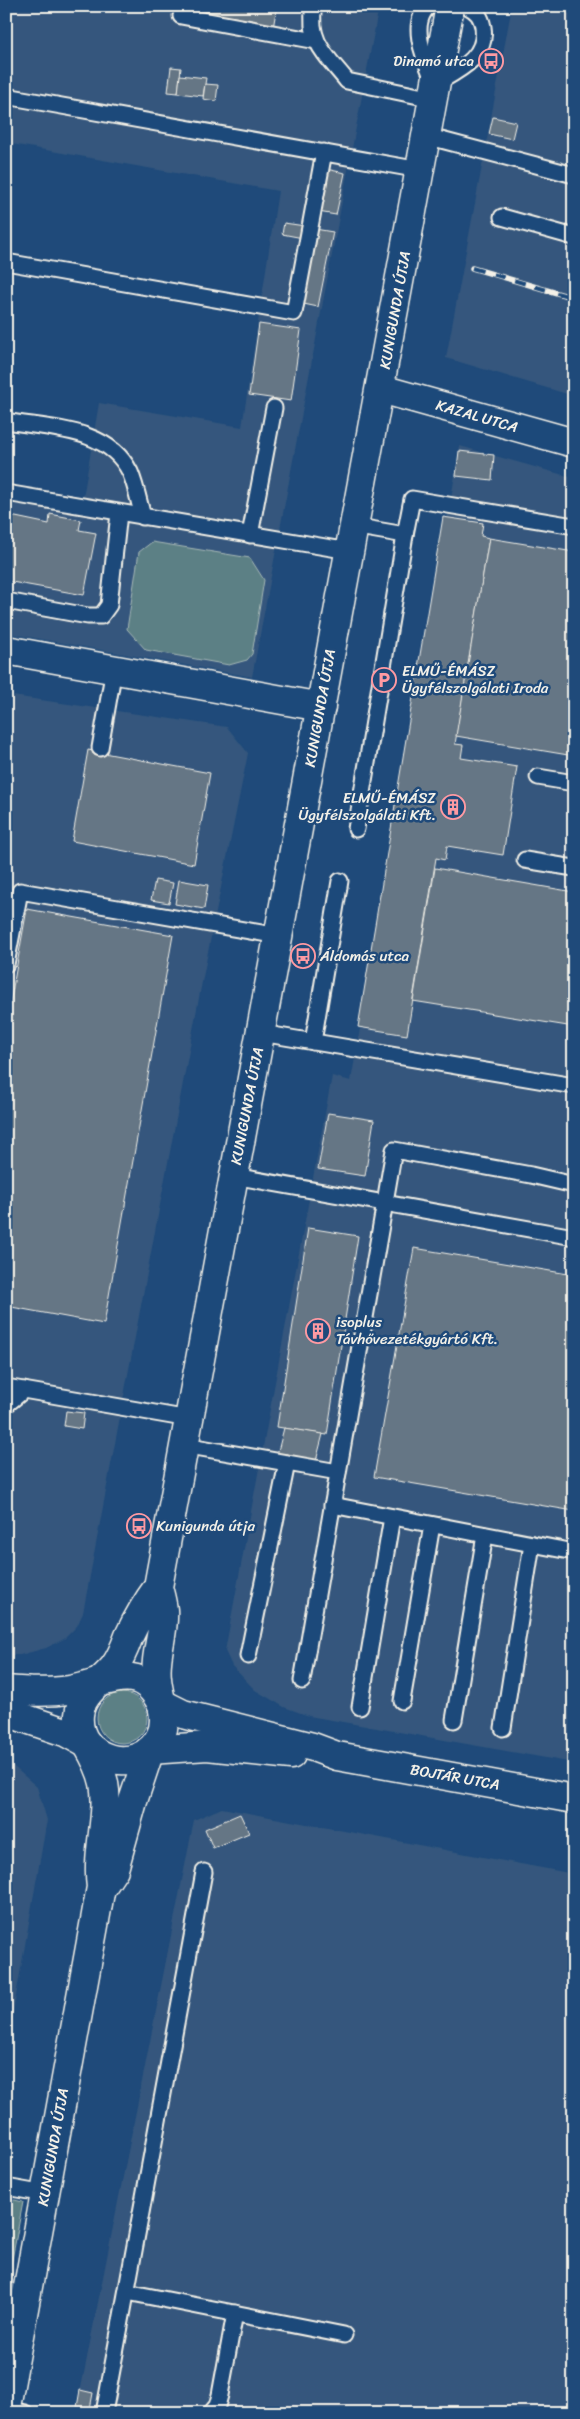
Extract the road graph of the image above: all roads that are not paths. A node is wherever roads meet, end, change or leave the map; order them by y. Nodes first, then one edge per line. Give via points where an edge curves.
1 (314, 6) edge
2 (467, 6) edge
3 (431, 7) edge
4 (181, 16) dead end
5 (316, 41) junction
6 (434, 92) junction
7 (6, 96) edge
8 (426, 136) junction
9 (324, 152) junction
10 (420, 170) junction
11 (574, 175) edge
12 (502, 217) dead end
13 (574, 237) edge
14 (6, 262) edge
15 (381, 389) junction
16 (274, 408) dead end
17 (6, 421) edge
18 (574, 443) edge
19 (6, 494) edge
20 (119, 512) junction
21 (143, 517) junction
22 (574, 526) edge
23 (250, 535) junction
24 (406, 535) junction
25 (351, 538) junction
26 (6, 601) edge
27 (6, 650) edge
28 (114, 669) junction
29 (321, 707) junction
30 (100, 748) dead end
31 (538, 777) dead end
32 (574, 783) edge
33 (356, 829) dead end
34 (525, 860) dead end
35 (574, 868) edge
36 (340, 881) dead end
37 (279, 936) junction
38 (6, 964) edge
39 (260, 1033) junction
40 (313, 1042) junction
41 (574, 1086) edge
42 (234, 1176) junction
43 (574, 1185) edge
44 (385, 1204) junction
45 (574, 1238) edge
46 (6, 1387) edge
47 (24, 1390) junction
48 (6, 1405) edge
49 (187, 1432) junction
50 (287, 1463) junction
51 (338, 1472) junction
52 (332, 1505) junction
53 (392, 1517) junction
54 (432, 1525) junction
55 (485, 1535) junction
56 (532, 1544) junction
57 (574, 1552) edge
58 (158, 1587) junction
59 (248, 1656) dead end
60 (302, 1681) dead end
61 (98, 1684) junction
62 (6, 1690) edge
63 (402, 1701) dead end
64 (161, 1703) junction
65 (360, 1706) dead end
66 (6, 1712) edge
67 (454, 1720) dead end
68 (503, 1728) dead end
69 (87, 1744) junction
70 (150, 1750) junction
71 (337, 1756) junction
72 (574, 1798) edge
73 (204, 1872) dead end
74 (101, 1887) junction
75 (6, 2187) edge
76 (45, 2194) junction
77 (127, 2292) junction
78 (235, 2313) junction
79 (344, 2335) dead end
80 (6, 2408) edge
81 (24, 2413) edge
82 (104, 2413) edge
83 (211, 2413) edge

1 - 5 lane via 311,22
2 - 6 lane via 480,15 484,34 481,46 467,65
3 - 6 street, KUNIGUNDA ÚTJA
4 - 5 lane
5 - 6 lane via 347,81
6 - 8 street, KUNIGUNDA ÚTJA
7 - 9 lane
8 - 10 street, KUNIGUNDA ÚTJA
8 - 11 lane
9 - 10 lane
9 - 14 lane via 294,313
10 - 15 street, KUNIGUNDA ÚTJA
12 - 13 lane
15 - 18 street, KAZAL UTCA
15 - 25 street, KUNIGUNDA ÚTJA
16 - 23 lane
17 - 21 lane via 93,437 115,451 130,472
19 - 20 lane
20 - 21 lane
20 - 26 lane via 109,605 101,616
21 - 23 lane
22 - 24 lane via 412,498
23 - 25 lane
24 - 25 lane
24 - 33 lane
25 - 29 street, KUNIGUNDA ÚTJA
27 - 28 street
28 - 29 street
28 - 30 lane
29 - 37 street, KUNIGUNDA ÚTJA
31 - 32 lane
34 - 35 lane
36 - 40 lane
37 - 38 lane via 20,891
37 - 39 street, KUNIGUNDA ÚTJA
39 - 40 lane
39 - 42 street, KUNIGUNDA ÚTJA
40 - 41 lane
42 - 44 lane
42 - 49 street, KUNIGUNDA ÚTJA
43 - 44 lane via 394,1150
44 - 45 lane
44 - 51 lane
46 - 47 lane
47 - 48 lane
47 - 49 lane
49 - 50 lane
49 - 58 street, KUNIGUNDA ÚTJA
50 - 51 lane
50 - 59 lane
51 - 52 lane
52 - 53 lane
52 - 60 lane
53 - 54 lane
53 - 65 lane
54 - 55 lane
54 - 63 lane
55 - 56 lane
55 - 67 lane
56 - 57 lane
56 - 68 lane
58 - 61 street, KUNIGUNDA ÚTJA via 148,1600 122,1655
58 - 64 street, KUNIGUNDA ÚTJA via 163,1611 156,1669
61 - 62 street via 52,1691
61 - 64 street via 116,1676 135,1679 148,1685
61 - 69 street, KUNIGUNDA ÚTJA via 89,1692 80,1709 79,1724
64 - 70 street, KUNIGUNDA ÚTJA via 163,1727
64 - 71 street, BOJTÁR UTCA via 183,1714
66 - 69 street via 65,1732
69 - 70 street via 100,1755 116,1761 137,1758
69 - 74 street, KUNIGUNDA ÚTJA via 104,1783 98,1867
70 - 71 street, BOJTÁR UTCA via 207,1746 314,1758
70 - 74 street, KUNIGUNDA ÚTJA via 114,1869
71 - 72 street, BOJTÁR UTCA
73 - 77 lane
74 - 76 street, KUNIGUNDA ÚTJA
75 - 76 lane
76 - 80 street, KUNIGUNDA ÚTJA
77 - 78 lane
77 - 82 lane
78 - 79 lane
78 - 83 lane via 220,2395
80 - 81 lane

